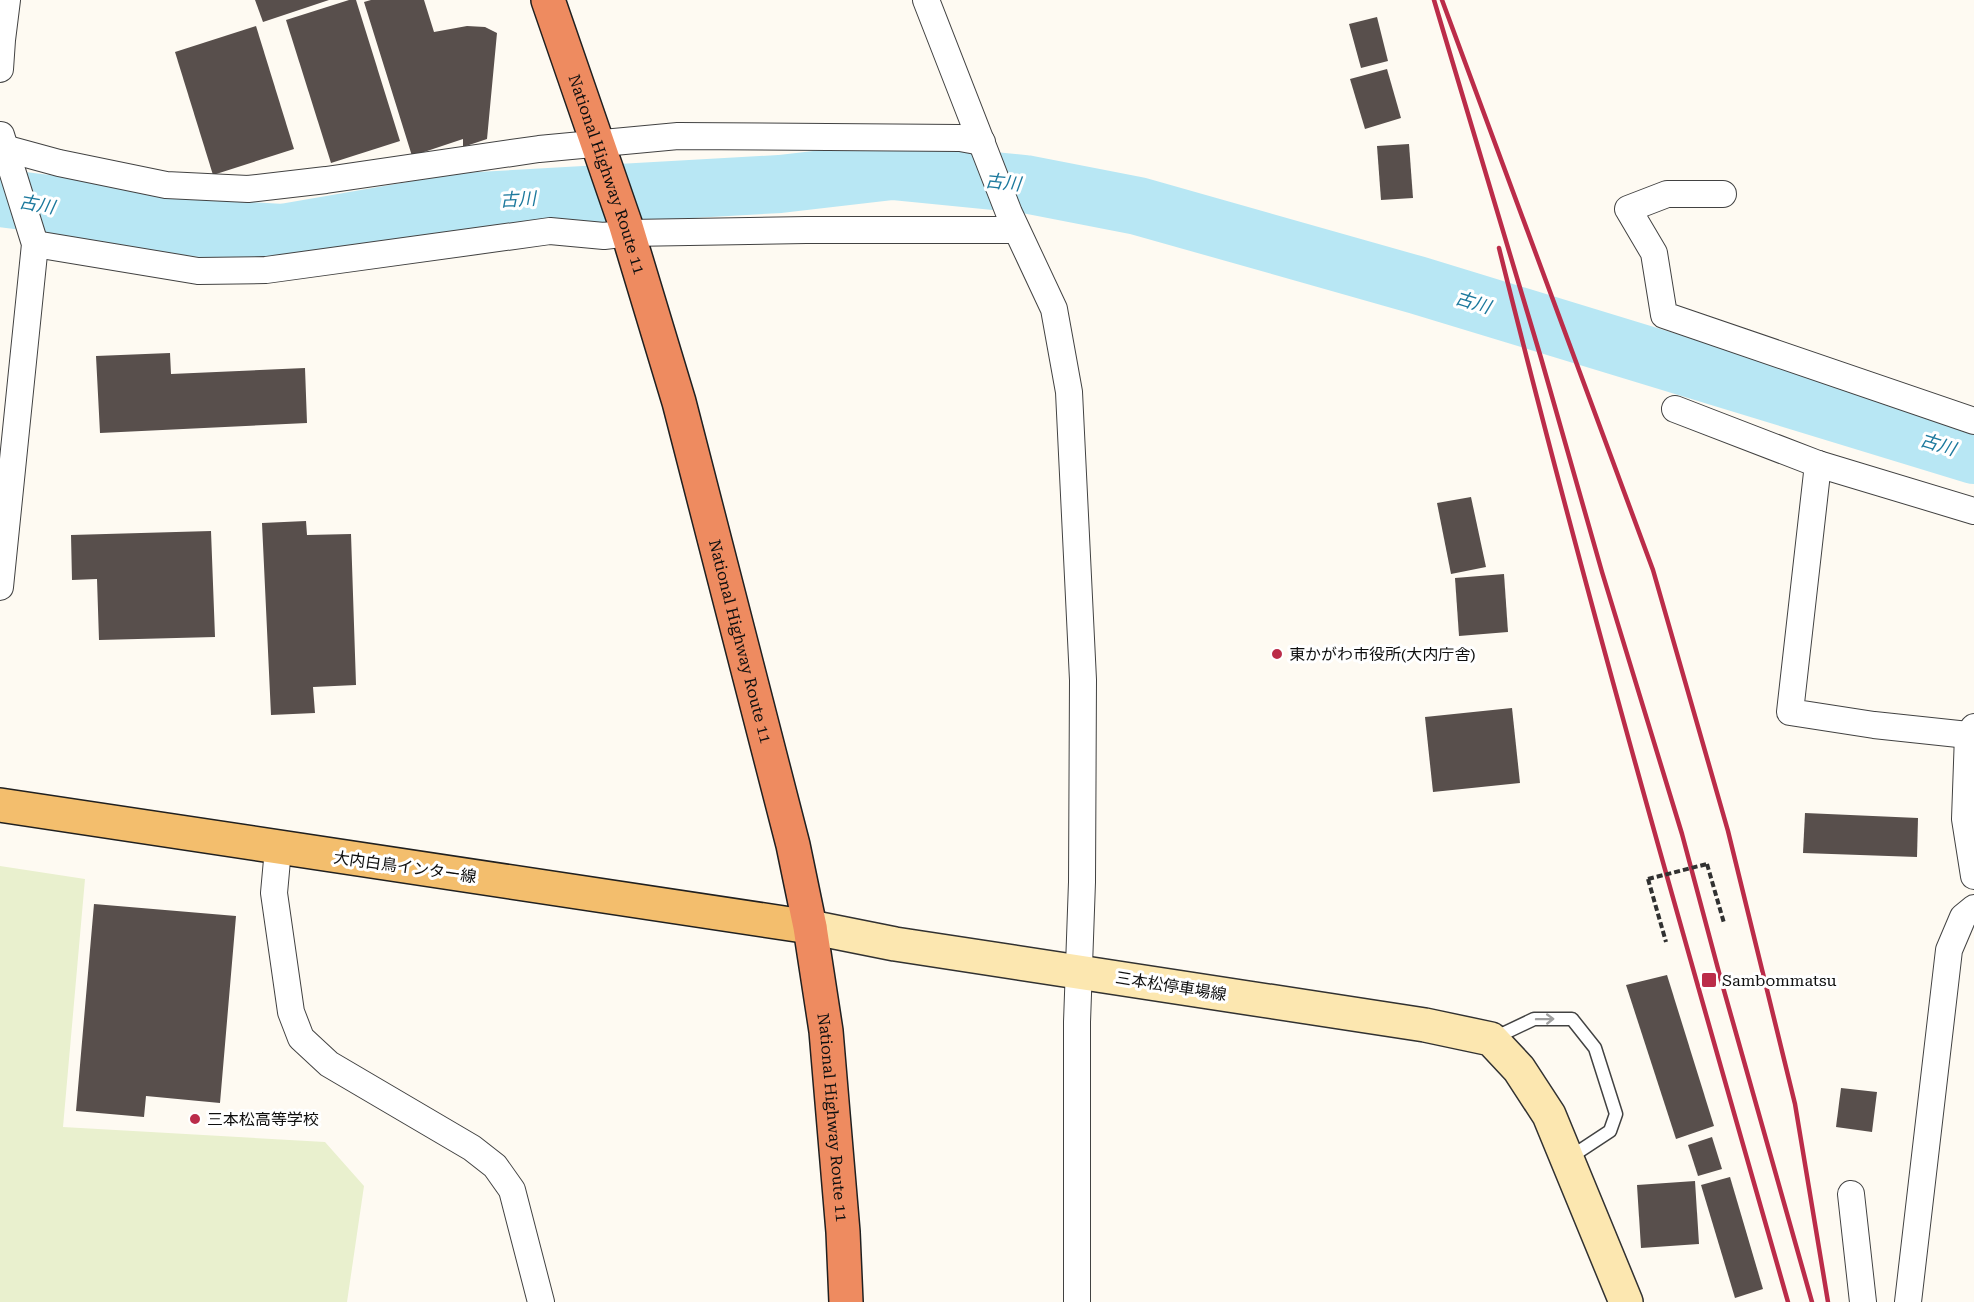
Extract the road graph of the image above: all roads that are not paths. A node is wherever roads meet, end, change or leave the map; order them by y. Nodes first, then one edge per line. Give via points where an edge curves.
1 (8, 0) edge
2 (548, 0) edge
3 (926, 0) edge
4 (0, 69) edge
5 (984, 148) junction
6 (4, 149) edge
7 (600, 151) junction
8 (1722, 194) dead end
9 (1012, 222) junction
10 (627, 228) junction
11 (33, 238) junction
12 (1675, 409) dead end
13 (1974, 420) edge
14 (1818, 464) junction
15 (1974, 512) edge
16 (0, 587) edge
17 (1971, 731) edge
18 (0, 806) edge
19 (278, 849) junction
20 (1974, 876) edge
21 (1974, 908) edge
22 (810, 927) junction
23 (1078, 971) junction
24 (1491, 1039) junction
25 (1567, 1159) junction
26 (1851, 1194) dead end
27 (541, 1302) edge
28 (846, 1302) edge
29 (1077, 1302) edge
30 (1626, 1302) edge
31 (1863, 1302) edge
32 (1908, 1302) edge

1 - 4 street
2 - 7 highway, National Highway Route 11
3 - 5 street
5 - 7 street via 948,138 678,136
5 - 9 street
6 - 7 street via 166,184 248,189 540,149
6 - 11 street
7 - 10 highway, National Highway Route 11
8 - 13 street via 1667,194 1628,209 1654,254 1664,315
9 - 10 street via 806,230
9 - 23 street via 1054,309 1070,392 1083,680
10 - 11 street via 604,236 550,231 266,270 198,271
10 - 22 highway, National Highway Route 11 via 679,402 723,570
11 - 16 street
12 - 14 street
14 - 15 street
14 - 17 street via 1790,712 1874,725
17 - 20 street via 1965,819
18 - 19 main road, 大内白鳥インター線
19 - 22 main road, 大内白鳥インター線
19 - 27 street via 274,893 291,1012 301,1038 329,1064 472,1148 495,1166 512,1190
21 - 32 street via 1963,916 1950,950
22 - 23 main road, 三本松停車場線 via 895,944
22 - 28 highway, National Highway Route 11 via 826,1031
23 - 24 main road, 三本松停車場線 via 1425,1025
23 - 29 street
24 - 25 main road via 1519,1069 1549,1115
24 -> 25 lane via 1534,1019 1572,1019 1595,1048 1616,1114 1611,1131
25 - 30 main road
26 - 31 street

